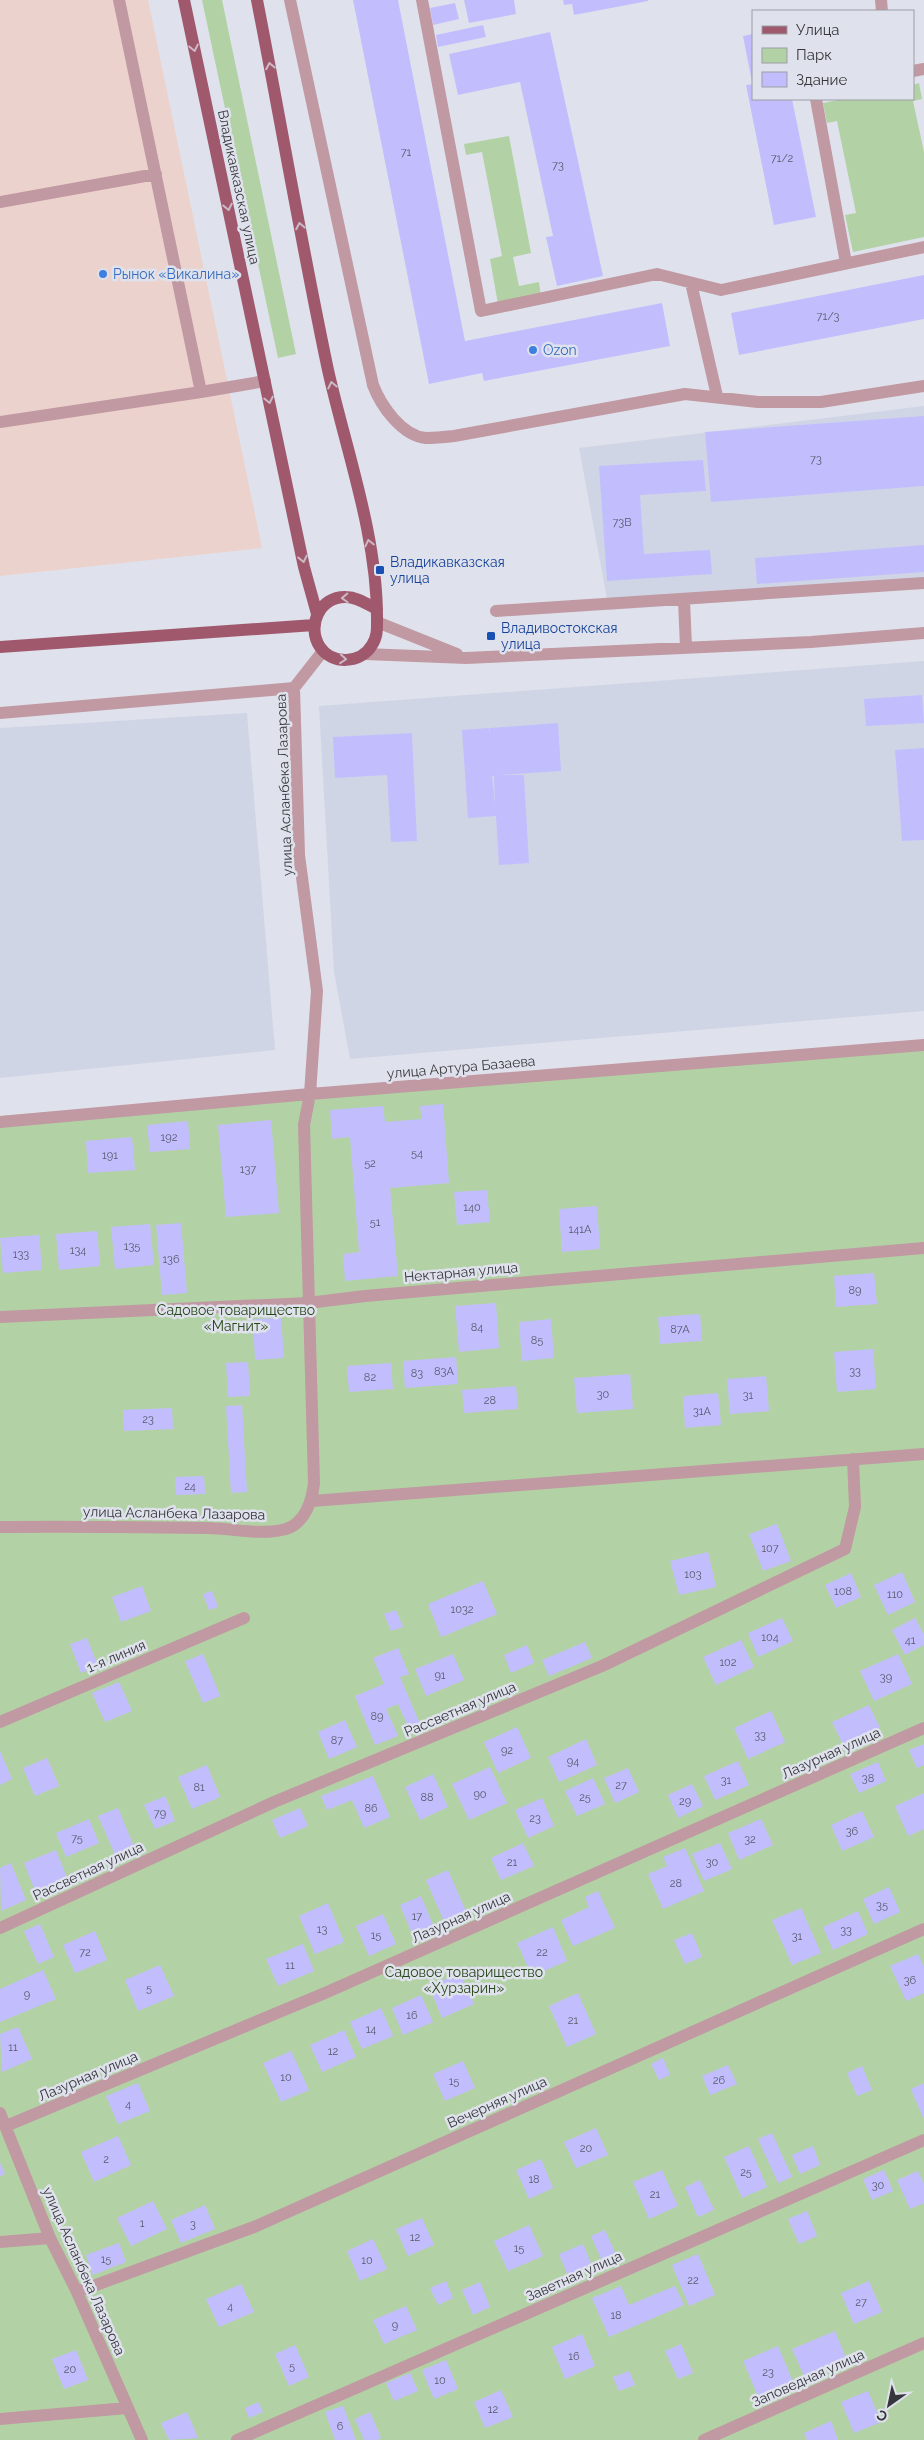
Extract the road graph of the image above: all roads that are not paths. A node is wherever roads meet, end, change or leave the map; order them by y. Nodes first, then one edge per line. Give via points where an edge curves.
1 (119, 0) edge
2 (184, 0) edge
3 (257, 0) edge
4 (290, 0) edge
5 (422, 0) edge
6 (816, 100) edge
7 (156, 174) junction
8 (0, 202) edge
9 (924, 247) edge
10 (846, 263) junction
11 (691, 283) junction
12 (265, 381) junction
13 (924, 386) edge
14 (201, 392) junction
15 (717, 396) junction
16 (0, 422) edge
17 (924, 583) edge
18 (684, 600) junction
19 (496, 610) dead end
20 (377, 615) junction
21 (315, 620) junction
22 (924, 633) edge
23 (0, 647) edge
24 (686, 647) junction
25 (323, 651) junction
26 (365, 654) junction
27 (466, 658) junction
28 (294, 688) junction
29 (0, 713) edge
30 (924, 1045) edge
31 (310, 1094) junction
32 (0, 1122) edge
33 (924, 1248) edge
34 (308, 1303) junction
35 (0, 1317) edge
36 (924, 1454) edge
37 (853, 1459) junction
38 (312, 1501) junction
39 (0, 1527) edge
40 (244, 1618) dead end
41 (0, 1722) edge
42 (924, 1728) edge
43 (0, 1928) edge
44 (924, 1929) edge
45 (0, 2114) edge
46 (6, 2126) junction
47 (924, 2140) edge
48 (50, 2238) junction
49 (0, 2242) edge
50 (78, 2292) junction
51 (924, 2343) edge
52 (127, 2408) junction
53 (0, 2419) edge
54 (142, 2440) edge
55 (237, 2440) edge
56 (704, 2440) edge

1 - 7 street
2 -> 12 main road, Владикавказская улица
20 -> 3 main road via 373,559 328,369
4 - 15 street via 373,385 378,400 400,426 424,438 454,436 685,394
5 - 11 street via 481,311 657,274
6 - 10 street
7 - 8 street
7 - 14 street
9 - 10 street
10 - 11 street via 721,290
11 - 15 street
12 - 14 street
12 -> 21 main road, Владикавказская улица
13 - 15 street via 821,402 758,402
14 - 16 street
17 - 18 street
18 - 19 street
18 - 24 street
20 -> 21 main road via 356,598 343,596 332,600
20 - 26 main road via 375,639
20 - 27 street
21 - 23 main road
21 - 25 main road via 314,636
22 - 24 street
24 - 27 street
25 -> 26 main road via 343,660
25 - 28 street, улица Асланбека Лазарова
26 - 27 street
28 - 29 street
28 - 31 street, улица Асланбека Лазарова via 299,855 317,991
30 - 31 street, улица Артура Базаева
31 - 32 street, улица Артура Базаева
31 - 34 street, улица Асланбека Лазарова via 304,1126
33 - 34 street, Нектарная улица
34 - 35 street, Нектарная улица
34 - 38 street, улица Асланбека Лазарова
36 - 37 street
37 - 38 street
37 - 43 street, Рассветная улица via 856,1507 845,1550 602,1666 274,1802
38 - 39 street, улица Асланбека Лазарова via 302,1518 287,1529
40 - 41 street, 1-я линия
42 - 46 street, Лазурная улица via 325,1993
44 - 50 street, Вечерняя улица via 254,2227
45 - 46 street, улица Асланбека Лазарова
46 - 48 street, улица Асланбека Лазарова
47 - 55 street, Заветная улица
48 - 49 street
48 - 50 street, улица Асланбека Лазарова
50 - 52 street, улица Асланбека Лазарова
51 - 56 street, Заповедная улица
52 - 53 street
52 - 54 street, улица Асланбека Лазарова

